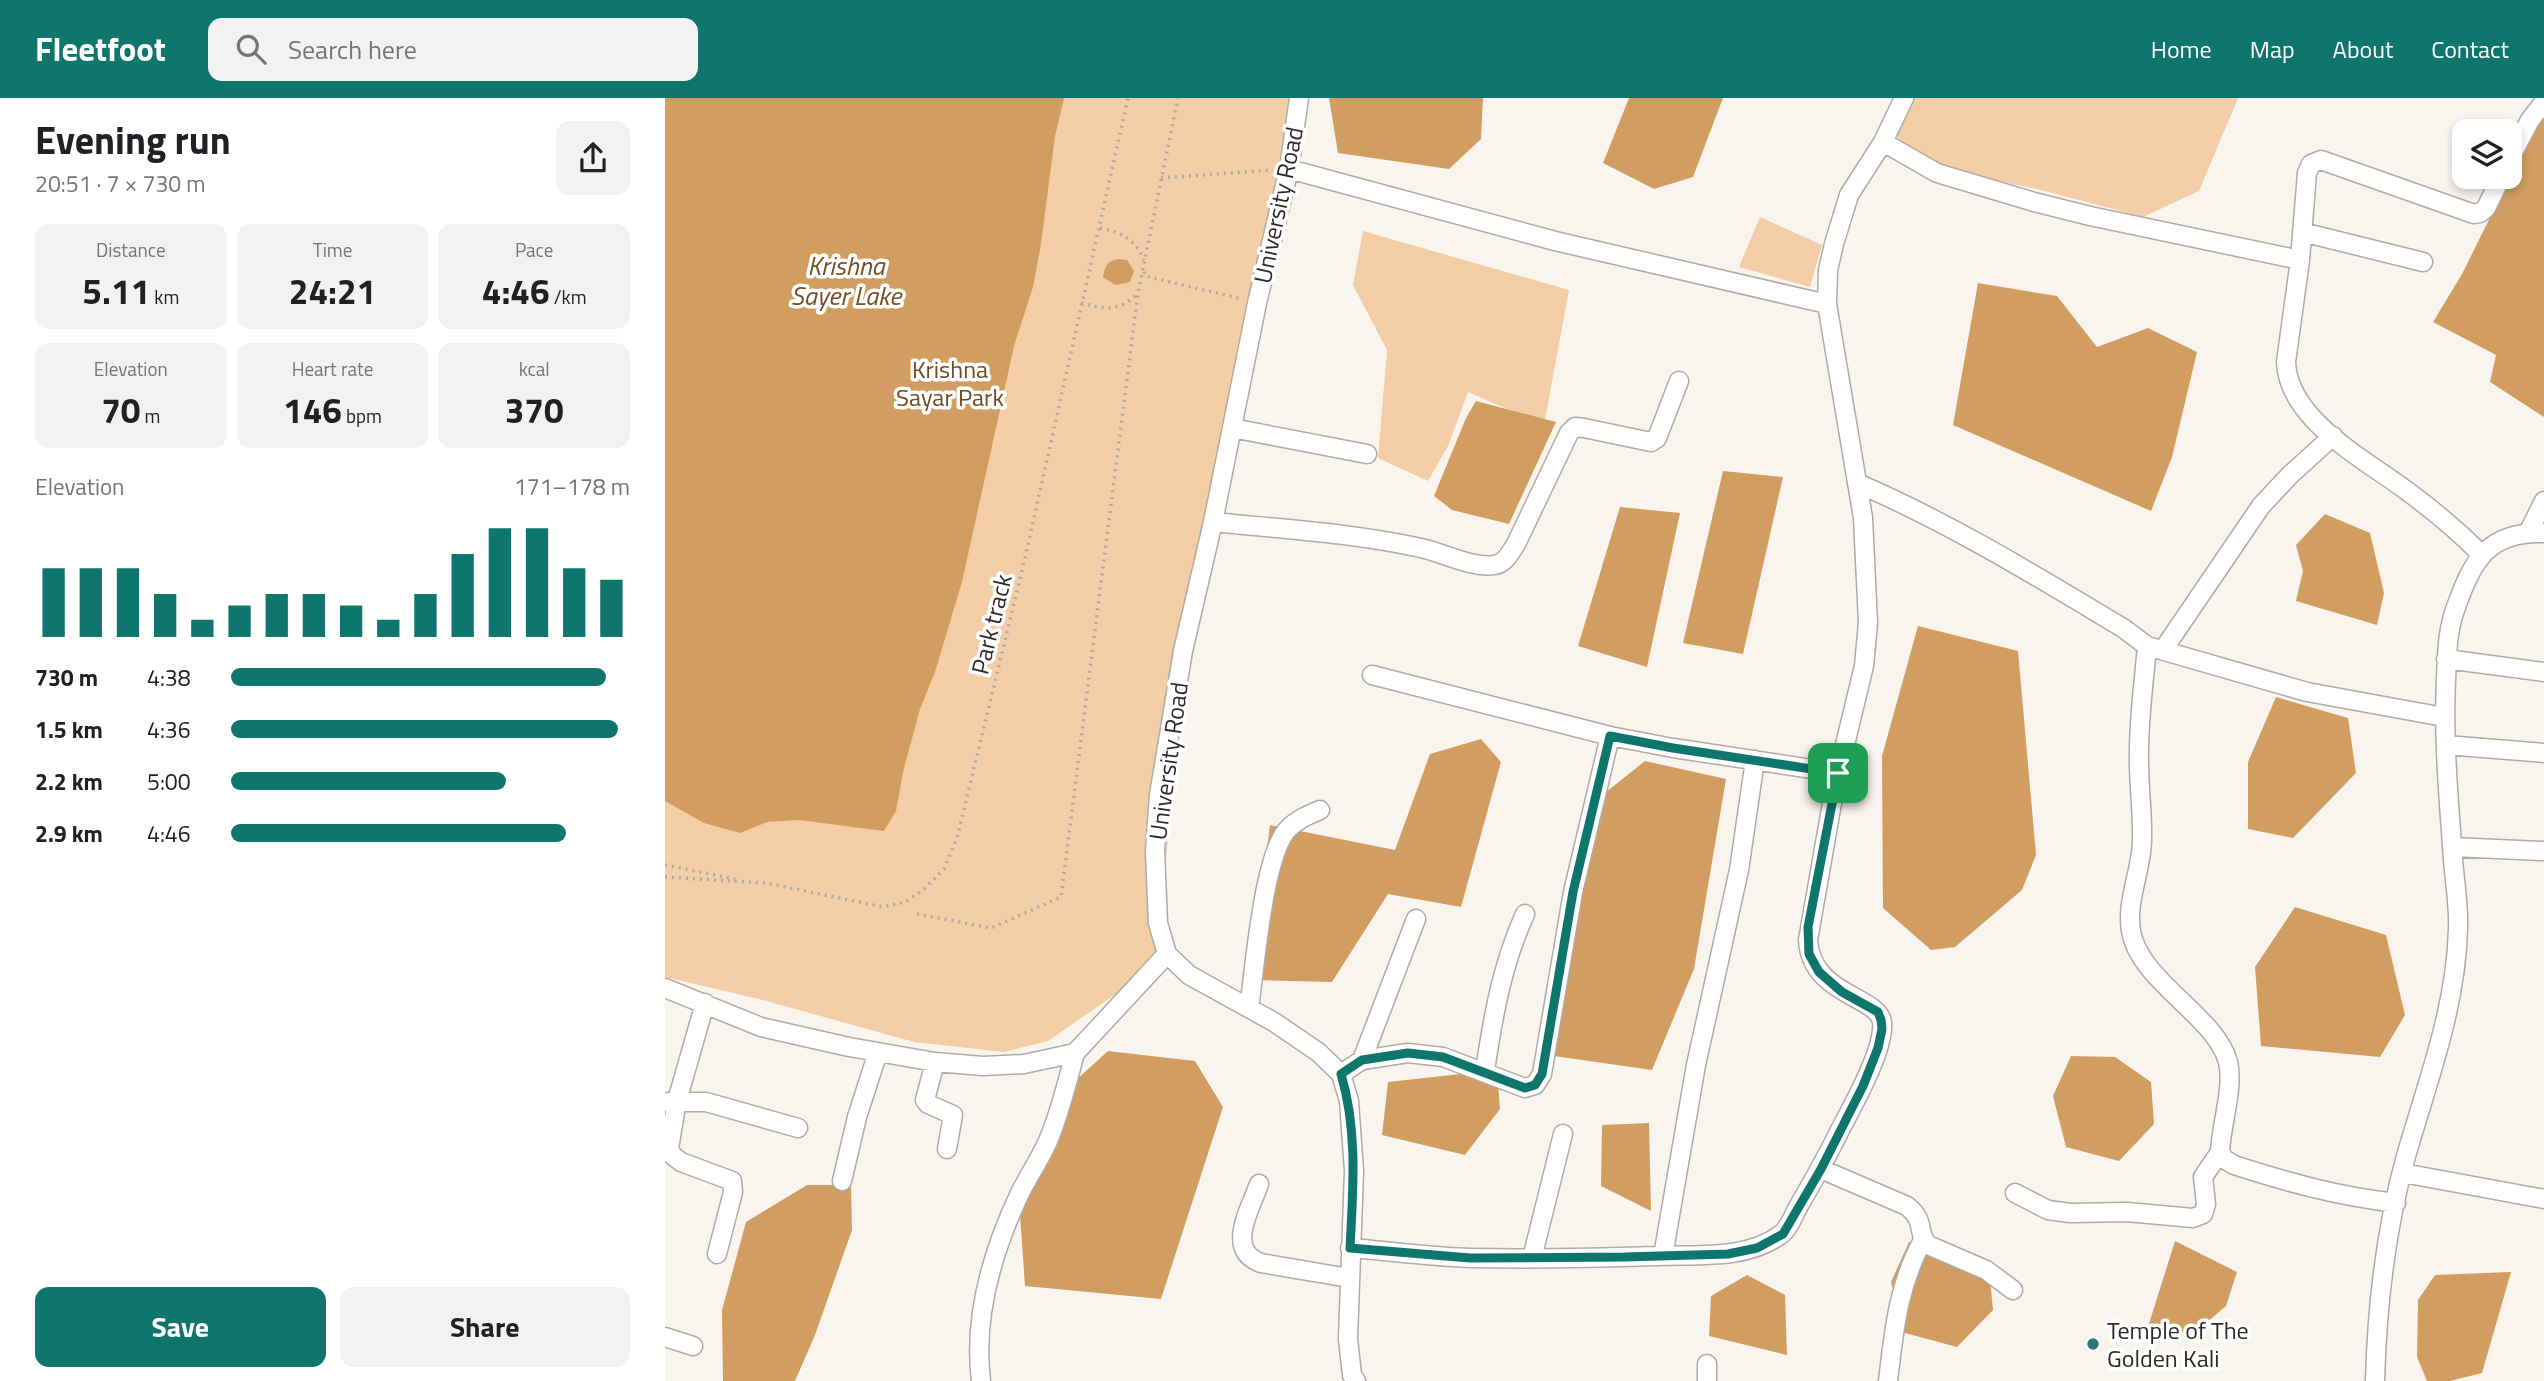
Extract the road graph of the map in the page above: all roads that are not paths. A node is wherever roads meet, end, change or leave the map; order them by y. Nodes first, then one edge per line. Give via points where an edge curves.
1 (1299, 98) edge
2 (1904, 98) edge
3 (2544, 102) edge
4 (2522, 136) edge
5 (1883, 142) junction
6 (1289, 169) junction
7 (2495, 189) edge
8 (2302, 232) junction
9 (2300, 260) junction
10 (2423, 262) dead end
11 (1827, 304) junction
12 (1679, 381) dead end
13 (1232, 428) junction
14 (2333, 436) junction
15 (1367, 454) dead end
16 (1857, 483) junction
17 (2544, 501) edge
18 (1213, 522) junction
19 (2536, 533) edge
20 (2481, 554) junction
21 (2155, 648) junction
22 (2446, 659) junction
23 (2544, 672) edge
24 (1371, 675) dead end
25 (2444, 717) junction
26 (1610, 736) junction
27 (2446, 745) junction
28 (2544, 753) edge
29 (1755, 760) junction
30 (1838, 773) junction
31 (1319, 810) dead end
32 (2452, 846) junction
33 (2544, 851) edge
34 (1525, 914) dead end
35 (1416, 919) dead end
36 (1167, 954) junction
37 (665, 988) edge
38 (705, 1003) junction
39 (1249, 1008) junction
40 (878, 1052) junction
41 (1075, 1053) junction
42 (1362, 1060) junction
43 (935, 1062) junction
44 (1485, 1071) junction
45 (1341, 1074) junction
46 (671, 1102) edge
47 (798, 1128) dead end
48 (1563, 1134) dead end
49 (947, 1149) dead end
50 (2220, 1152) junction
51 (1821, 1169) junction
52 (2403, 1173) junction
53 (842, 1181) dead end
54 (1259, 1184) dead end
55 (2015, 1194) dead end
56 (2544, 1199) edge
57 (2396, 1203) junction
58 (1923, 1240) junction
59 (1350, 1248) junction
60 (717, 1254) dead end
61 (1663, 1256) junction
62 (1532, 1258) junction
63 (1349, 1278) junction
64 (2013, 1290) dead end
65 (665, 1337) edge
66 (693, 1346) dead end
67 (981, 1381) edge
68 (1356, 1381) edge
69 (1888, 1381) edge
70 (2375, 1381) edge

1 - 6 street, University Road
2 - 5 street
3 - 4 street
5 - 9 street via 1937,173 2034,202
5 - 11 street via 1849,195 1840,221 1828,270
6 - 11 street via 1555,241
6 - 13 street, University Road
7 - 8 street via 2486,208 2475,214 2315,161 2307,173
8 - 9 street
8 - 10 street
9 - 14 street via 2286,377 2306,409
11 - 16 street
12 - 18 street via 1657,438 1651,442 1575,427 1569,433 1516,544 1505,560 1495,565 1329,534
13 - 15 street
13 - 18 street, University Road
14 - 20 street via 2436,513
14 - 21 street via 2261,506
16 - 21 street via 1958,531
16 - 30 street via 1866,548 1868,623 1864,666
17 - 19 street
18 - 36 street, University Road via 1159,795 1155,852 1158,923
19 - 20 street via 2497,543
20 - 22 street via 2456,608
21 - 25 street via 2307,692
21 - 50 street via 2139,751 2142,843 2130,909 2131,933 2160,980 2219,1042 2228,1062
22 - 23 street
22 - 25 street
24 - 26 street
25 - 27 street
26 - 29 street
26 - 44 street via 1573,892 1542,1074 1535,1085 1525,1088
27 - 28 street
27 - 32 street
29 - 30 street
29 - 61 street via 1739,870 1696,1066
30 - 51 street via 1808,927 1809,954 1819,972 1842,992 1878,1012 1882,1029 1863,1086
31 - 39 street via 1288,829 1275,851
32 - 33 street
32 - 52 street via 2459,928 2455,976 2449,1015
34 - 44 street via 1502,974
35 - 42 street
36 - 39 street via 1189,975
36 - 41 street
37 - 38 street
38 - 40 street via 761,1027
38 - 46 street
39 - 45 street via 1318,1052
40 - 43 street
40 - 53 street
41 - 43 street via 1024,1064
41 - 67 street via 1048,1142 997,1246 981,1321
42 - 44 street via 1408,1053 1443,1057
42 - 45 street
43 - 49 street via 925,1100 953,1115
45 - 59 street via 1349,1101 1354,1171
46 - 47 street via 706,1102
46 - 60 street via 668,1140 672,1155 733,1181
48 - 62 street
50 - 55 street via 2203,1177 2203,1214 2193,1218 2047,1210
50 - 57 street via 2234,1165 2304,1188
51 - 58 street via 1907,1206 1916,1213
51 - 61 street via 1783,1234 1757,1248 1728,1254
52 - 56 street
52 - 57 street
54 - 63 street via 1242,1235 1249,1259
57 - 70 street via 2382,1287
58 - 64 street via 1986,1270
58 - 69 street via 1898,1306
59 - 62 street
59 - 63 street
61 - 62 street
63 - 68 street via 1348,1339
65 - 66 street

